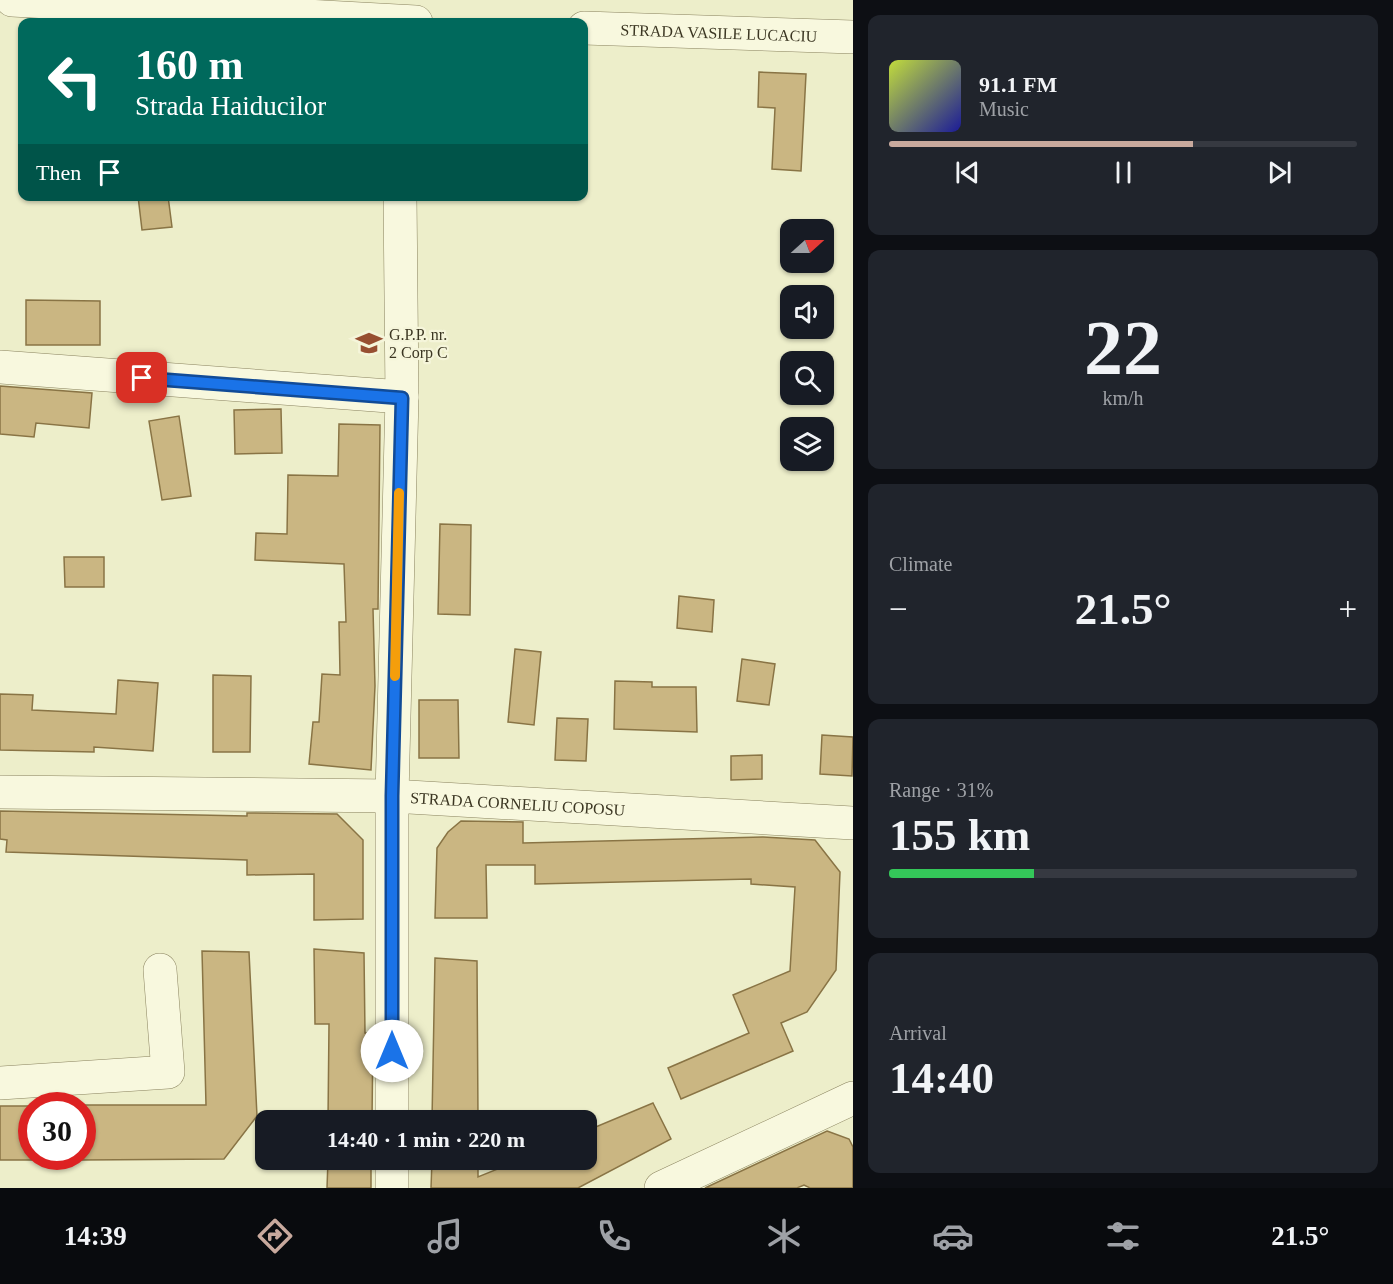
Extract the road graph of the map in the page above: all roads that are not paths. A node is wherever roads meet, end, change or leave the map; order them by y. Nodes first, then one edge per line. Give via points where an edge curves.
1 (12, 0) edge
2 (328, 18) edge
3 (588, 28) edge
4 (853, 37) edge
5 (400, 201) edge
6 (0, 367) edge
7 (402, 398) junction
8 (0, 792) edge
9 (392, 796) junction
10 (853, 822) edge
11 (160, 970) dead end
12 (0, 1083) edge
13 (853, 1098) edge
14 (392, 1110) edge
15 (392, 1170) edge
16 (392, 1188) edge
17 (661, 1188) edge

1 - 2 street
3 - 4 street, STRADA VASILE LUCACIU
5 - 7 street
6 - 7 street
7 - 9 street
8 - 9 street, STRADA CORNELIU COPOSU
9 - 10 street, STRADA CORNELIU COPOSU
9 - 14 street
11 - 12 street via 168,1072
13 - 17 street
15 - 16 street

